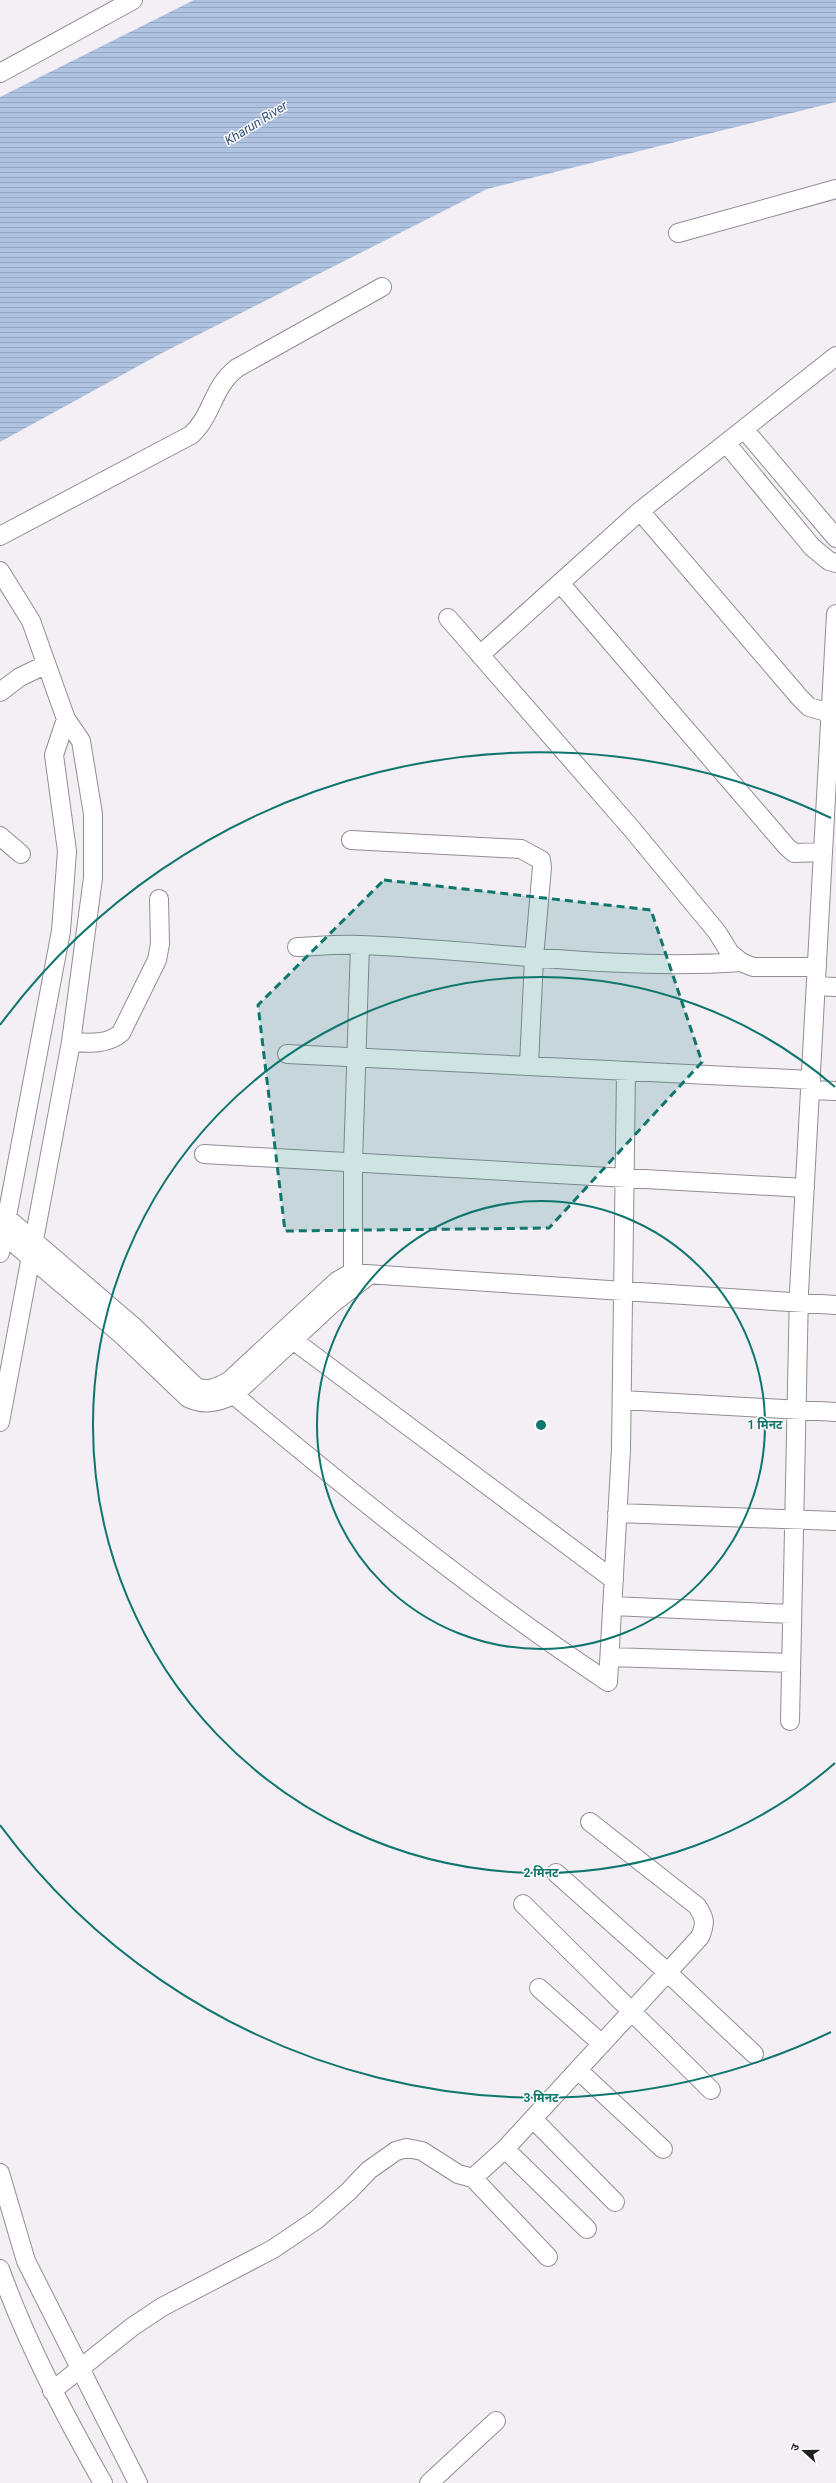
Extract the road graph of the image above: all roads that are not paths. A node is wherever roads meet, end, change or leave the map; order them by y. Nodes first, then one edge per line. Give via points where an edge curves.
1 (133, 0) edge
2 (0, 73) edge
3 (836, 189) edge
4 (678, 233) dead end
5 (382, 288) dead end
6 (836, 356) edge
7 (744, 429) junction
8 (726, 443) junction
9 (640, 511) junction
10 (0, 536) edge
11 (836, 538) edge
12 (836, 563) edge
13 (0, 571) edge
14 (560, 583) junction
15 (836, 614) edge
16 (448, 618) dead end
17 (480, 655) junction
18 (835, 658) edge
19 (45, 664) junction
20 (0, 692) edge
21 (830, 713) junction
22 (66, 719) junction
23 (832, 771) edge
24 (0, 836) edge
25 (351, 840) dead end
26 (823, 852) junction
27 (21, 854) dead end
28 (65, 878) junction
29 (93, 878) junction
30 (829, 879) edge
31 (159, 899) dead end
32 (360, 945) junction
33 (297, 947) dead end
34 (534, 958) junction
35 (741, 962) junction
36 (817, 967) junction
37 (816, 986) junction
38 (836, 987) edge
39 (71, 1042) junction
40 (287, 1054) dead end
41 (356, 1056) junction
42 (529, 1065) junction
43 (626, 1071) junction
44 (810, 1085) junction
45 (836, 1091) edge
46 (204, 1154) dead end
47 (353, 1162) junction
48 (625, 1177) junction
49 (805, 1188) junction
50 (6, 1217) junction
51 (3, 1234) junction
52 (34, 1240) junction
53 (0, 1253) edge
54 (32, 1258) junction
55 (358, 1278) junction
56 (623, 1290) junction
57 (799, 1304) junction
58 (836, 1305) edge
59 (293, 1340) junction
60 (234, 1394) junction
61 (622, 1400) junction
62 (796, 1410) junction
63 (836, 1412) edge
64 (0, 1422) edge
65 (617, 1513) junction
66 (794, 1519) junction
67 (836, 1521) edge
68 (614, 1580) junction
69 (612, 1606) junction
70 (792, 1614) junction
71 (610, 1657) junction
72 (791, 1663) junction
73 (790, 1721) dead end
74 (590, 1822) dead end
75 (556, 1873) dead end
76 (523, 1904) dead end
77 (666, 1971) junction
78 (539, 1988) dead end
79 (632, 2010) junction
80 (602, 2044) junction
81 (754, 2054) dead end
82 (578, 2070) junction
83 (711, 2090) dead end
84 (533, 2119) junction
85 (505, 2149) junction
86 (663, 2149) dead end
87 (0, 2173) edge
88 (473, 2178) junction
89 (615, 2202) dead end
90 (587, 2229) dead end
91 (548, 2257) dead end
92 (0, 2269) edge
93 (81, 2367) junction
94 (52, 2391) junction
95 (496, 2421) dead end
96 (103, 2483) edge
97 (138, 2483) edge
98 (429, 2483) edge

1 - 2 street
3 - 4 street
5 - 10 street via 225,376 204,419 192,435
6 - 7 street
7 - 8 street
7 - 11 street
8 - 9 street
8 - 12 street via 812,548 829,561
9 - 14 street
9 - 21 street via 800,698 809,707
13 - 19 street via 31,621
14 - 17 street
14 - 26 street via 787,847 794,853
15 - 18 street
16 - 17 street
17 - 35 street via 631,828 717,932 730,953
18 - 21 street
19 - 20 street via 7,685
19 - 22 street
21 - 23 street
22 - 28 street via 54,755 67,851
22 - 29 street via 82,741 93,814
23 - 26 street
24 - 27 street
25 - 34 street via 521,849 548,864 542,867
26 - 30 street
28 - 29 street
28 - 50 street via 61,931
29 - 39 street
30 - 36 street
31 - 39 street via 160,944 157,960 121,1033 113,1040 93,1043
32 - 33 street
32 - 34 street
32 - 41 street
34 - 35 street via 646,965
34 - 42 street
35 - 36 street via 752,967 766,968
36 - 37 street
37 - 38 street
37 - 44 street
39 - 52 street
40 - 41 street
41 - 42 street
41 - 47 street
42 - 43 street
43 - 44 street
43 - 48 street
44 - 45 street
44 - 49 street
46 - 47 street
47 - 48 street
47 - 55 street
48 - 49 street
48 - 56 street
49 - 57 street
50 - 51 street
50 - 52 street
51 - 53 street
51 - 54 street
52 - 54 street
52 - 55 street via 133,1326 196,1387 202,1389 218,1387 229,1381 337,1281
54 - 60 street via 123,1336 188,1398 198,1403 210,1403
54 - 64 street
55 - 56 street
55 - 59 street
56 - 57 street
56 - 61 street
57 - 58 street
57 - 62 street
59 - 60 street
59 - 68 street
60 - 71 street via 428,1551 608,1682
61 - 62 street
61 - 65 street
62 - 63 street
62 - 66 street
65 - 66 street
65 - 68 street
66 - 67 street
66 - 70 street
68 - 69 street
69 - 70 street
69 - 71 street
70 - 72 street
71 - 72 street
72 - 73 street
74 - 77 street via 697,1906 704,1917 705,1926 700,1937
75 - 77 street
76 - 79 street
77 - 79 street
77 - 81 street
78 - 80 street
79 - 80 street
79 - 83 street
80 - 82 street
82 - 84 street
82 - 86 street
84 - 85 street
84 - 89 street
85 - 88 street
85 - 90 street
87 - 93 street via 26,2261
88 - 91 street
88 - 93 street via 458,2174 422,2151 407,2148 396,2151 369,2170 316,2220 239,2268 162,2307
92 - 94 street via 16,2312
93 - 94 street
93 - 97 street
94 - 96 street
95 - 98 street

